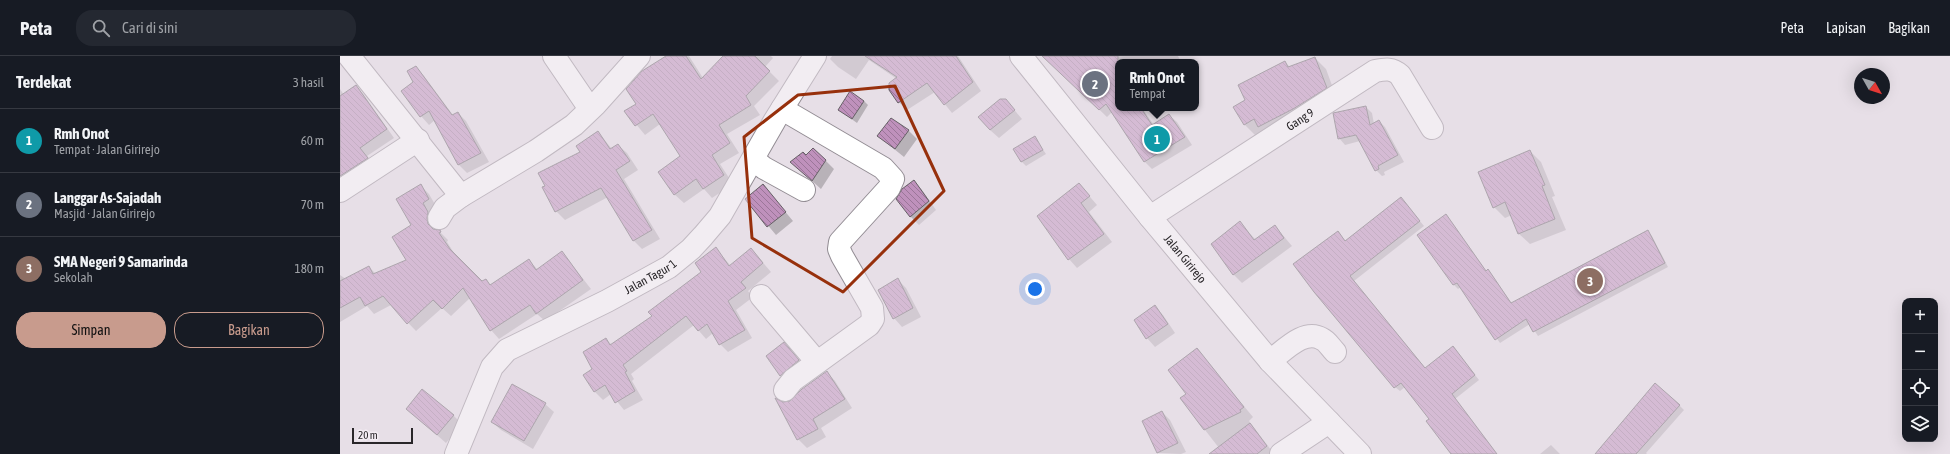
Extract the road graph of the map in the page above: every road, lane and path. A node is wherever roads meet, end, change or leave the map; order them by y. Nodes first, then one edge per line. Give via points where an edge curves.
1 (350, 56) edge
2 (554, 56) edge
3 (639, 56) edge
4 (815, 56) edge
5 (1021, 56) edge
6 (590, 109) junction
7 (782, 110) junction
8 (1432, 128) dead end
9 (418, 140) junction
10 (753, 159) junction
11 (804, 190) dead end
12 (340, 191) edge
13 (461, 196) junction
14 (1150, 217) junction
15 (439, 218) dead end
16 (761, 296) dead end
17 (1335, 352) dead end
18 (1270, 361) junction
19 (817, 362) junction
20 (785, 390) dead end
21 (1329, 422) junction
22 (456, 454) edge
23 (1281, 454) edge
24 (1360, 454) edge

1 - 9 street
2 - 6 street
3 - 6 street
4 - 7 street, Jalan Tagur 1
5 - 14 street, Jalan Girirejo
6 - 13 street via 574,125 536,151
7 - 10 street, Jalan Tagur 1
7 - 19 street via 883,168 893,179 889,188 840,242 839,249 872,308 873,320
8 - 14 street, Gang 9 via 1395,70 1387,68 1375,71
9 - 12 street
9 - 13 street
10 - 11 street
10 - 22 street, Jalan Tagur 1 via 720,216 691,249 669,267 516,345 499,357 492,367
13 - 15 street via 445,208
14 - 18 street, Jalan Girirejo
16 - 19 street
17 - 18 street via 1322,338 1302,337
18 - 21 street, Jalan Girirejo
19 - 20 street via 793,380
21 - 23 street
21 - 24 street, Jalan Girirejo

